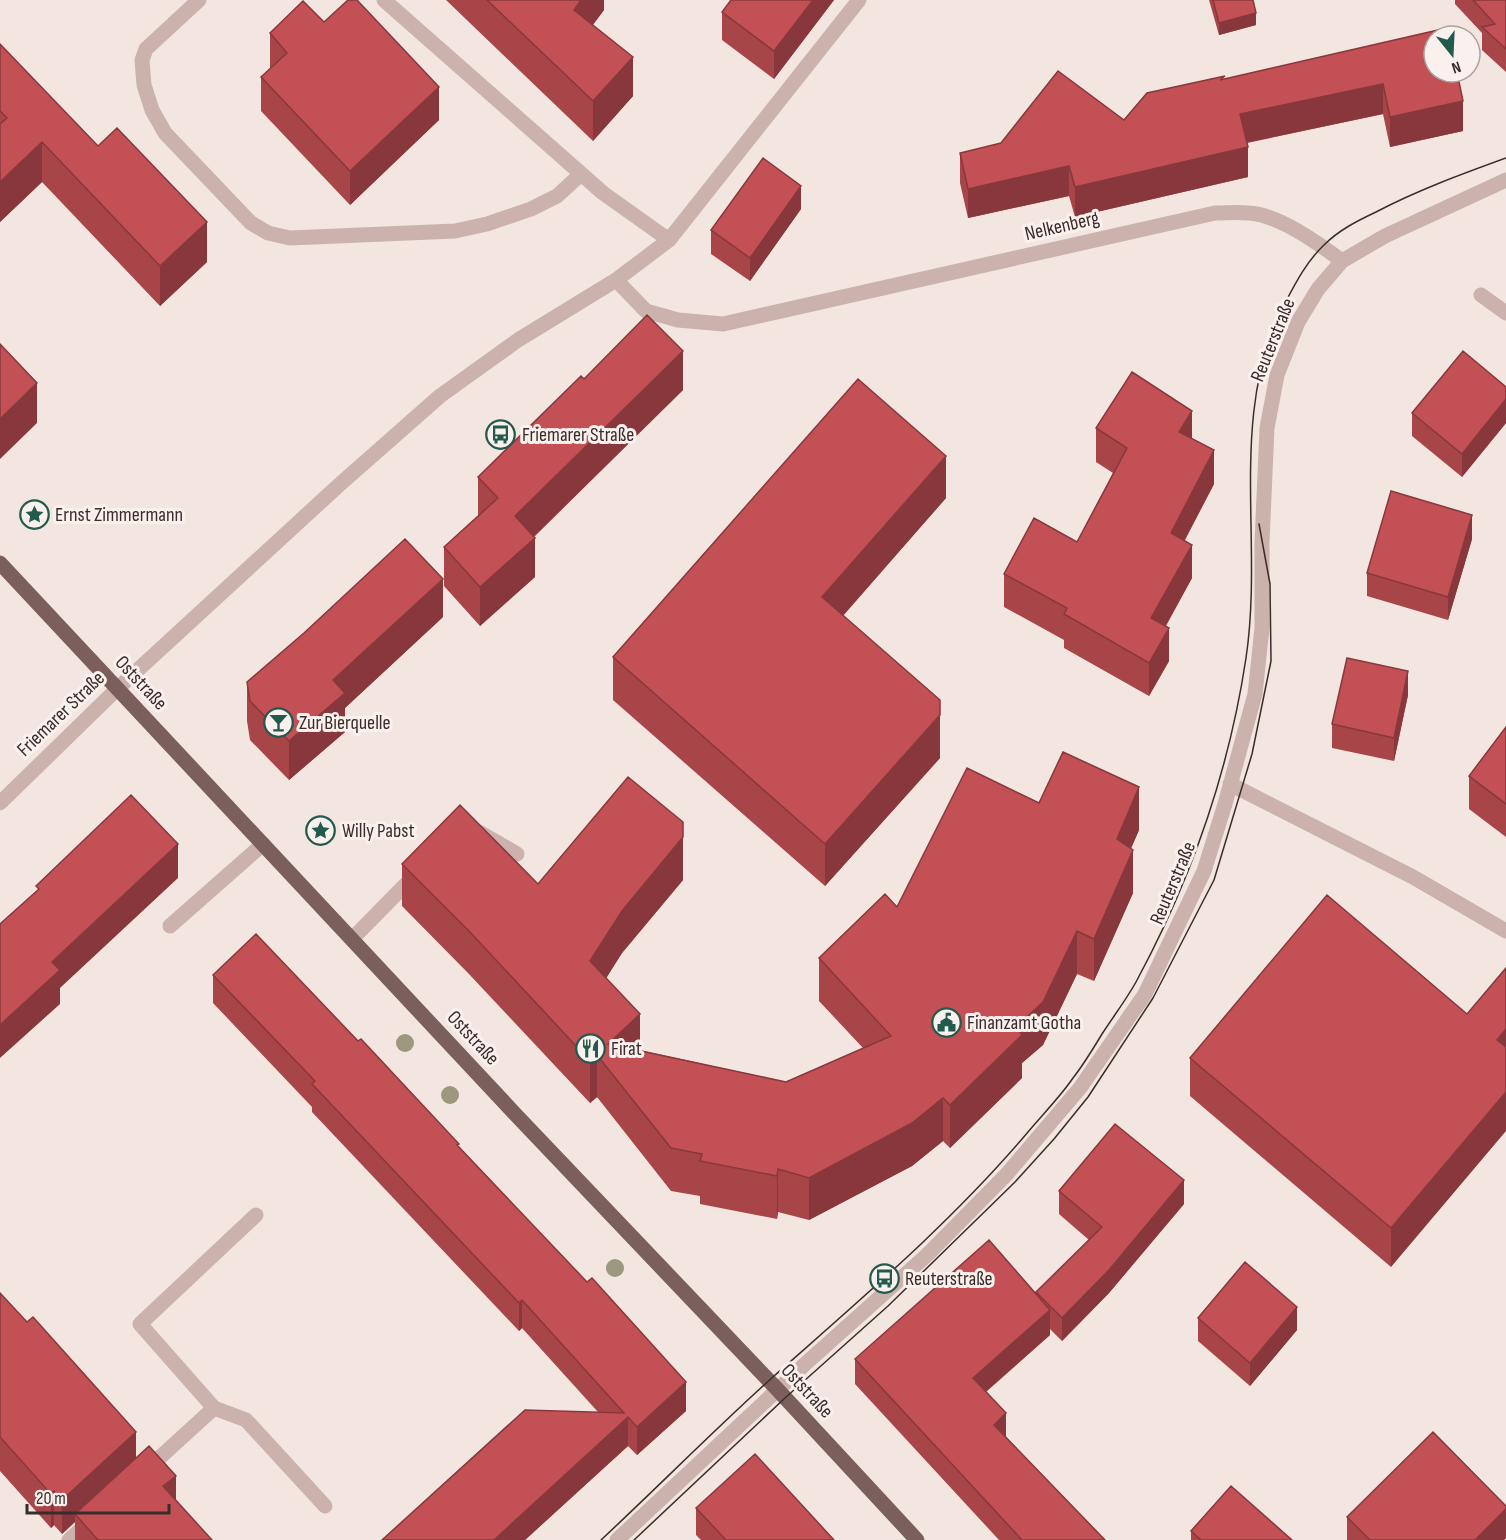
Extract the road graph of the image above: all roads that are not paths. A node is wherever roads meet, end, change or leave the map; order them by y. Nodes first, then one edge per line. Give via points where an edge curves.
1 (199, 0) edge
2 (384, 0) edge
3 (859, 0) edge
4 (581, 174) junction
5 (1506, 180) edge
6 (669, 240) junction
7 (1341, 261) junction
8 (616, 280) junction
9 (1481, 295) dead end
10 (1506, 313) edge
11 (0, 563) edge
12 (117, 689) junction
13 (1230, 784) junction
14 (0, 802) edge
15 (466, 825) edge
16 (263, 844) junction
17 (517, 854) dead end
18 (426, 864) edge
19 (170, 926) dead end
20 (1506, 931) edge
21 (352, 939) junction
22 (256, 1215) dead end
23 (777, 1389) junction
24 (214, 1408) junction
25 (138, 1478) edge
26 (326, 1506) dead end
27 (104, 1509) edge
28 (69, 1540) edge
29 (617, 1540) edge
30 (917, 1540) edge

1 - 4 street via 146,49 142,60 146,93 165,134 251,223 268,233 290,238 455,231 531,209 557,196
2 - 4 street
3 - 6 street, Friemarer Straße
4 - 6 street
5 - 7 street via 1385,236
6 - 8 street, Friemarer Straße
7 - 8 street, Nelkenberg via 1281,223 1251,213 1215,213 723,324 678,320 646,311
7 - 13 street, Reuterstraße via 1298,322 1275,386 1267,428 1260,652 1255,694
8 - 12 street, Friemarer Straße via 519,340 440,396
9 - 10 street
11 - 12 main road, Oststraße
12 - 14 street, Friemarer Straße
12 - 16 main road, Oststraße
13 - 20 street via 1413,877
13 - 23 street, Reuterstraße via 1204,871 1145,994 1080,1088 1006,1175 927,1255
15 - 17 street
16 - 19 street
16 - 21 main road, Oststraße
18 - 21 street
21 - 23 main road, Oststraße
22 - 24 street via 140,1324
23 - 29 street, Reuterstraße
23 - 30 main road, Oststraße
24 - 25 street
24 - 26 street via 246,1420
27 - 28 street

